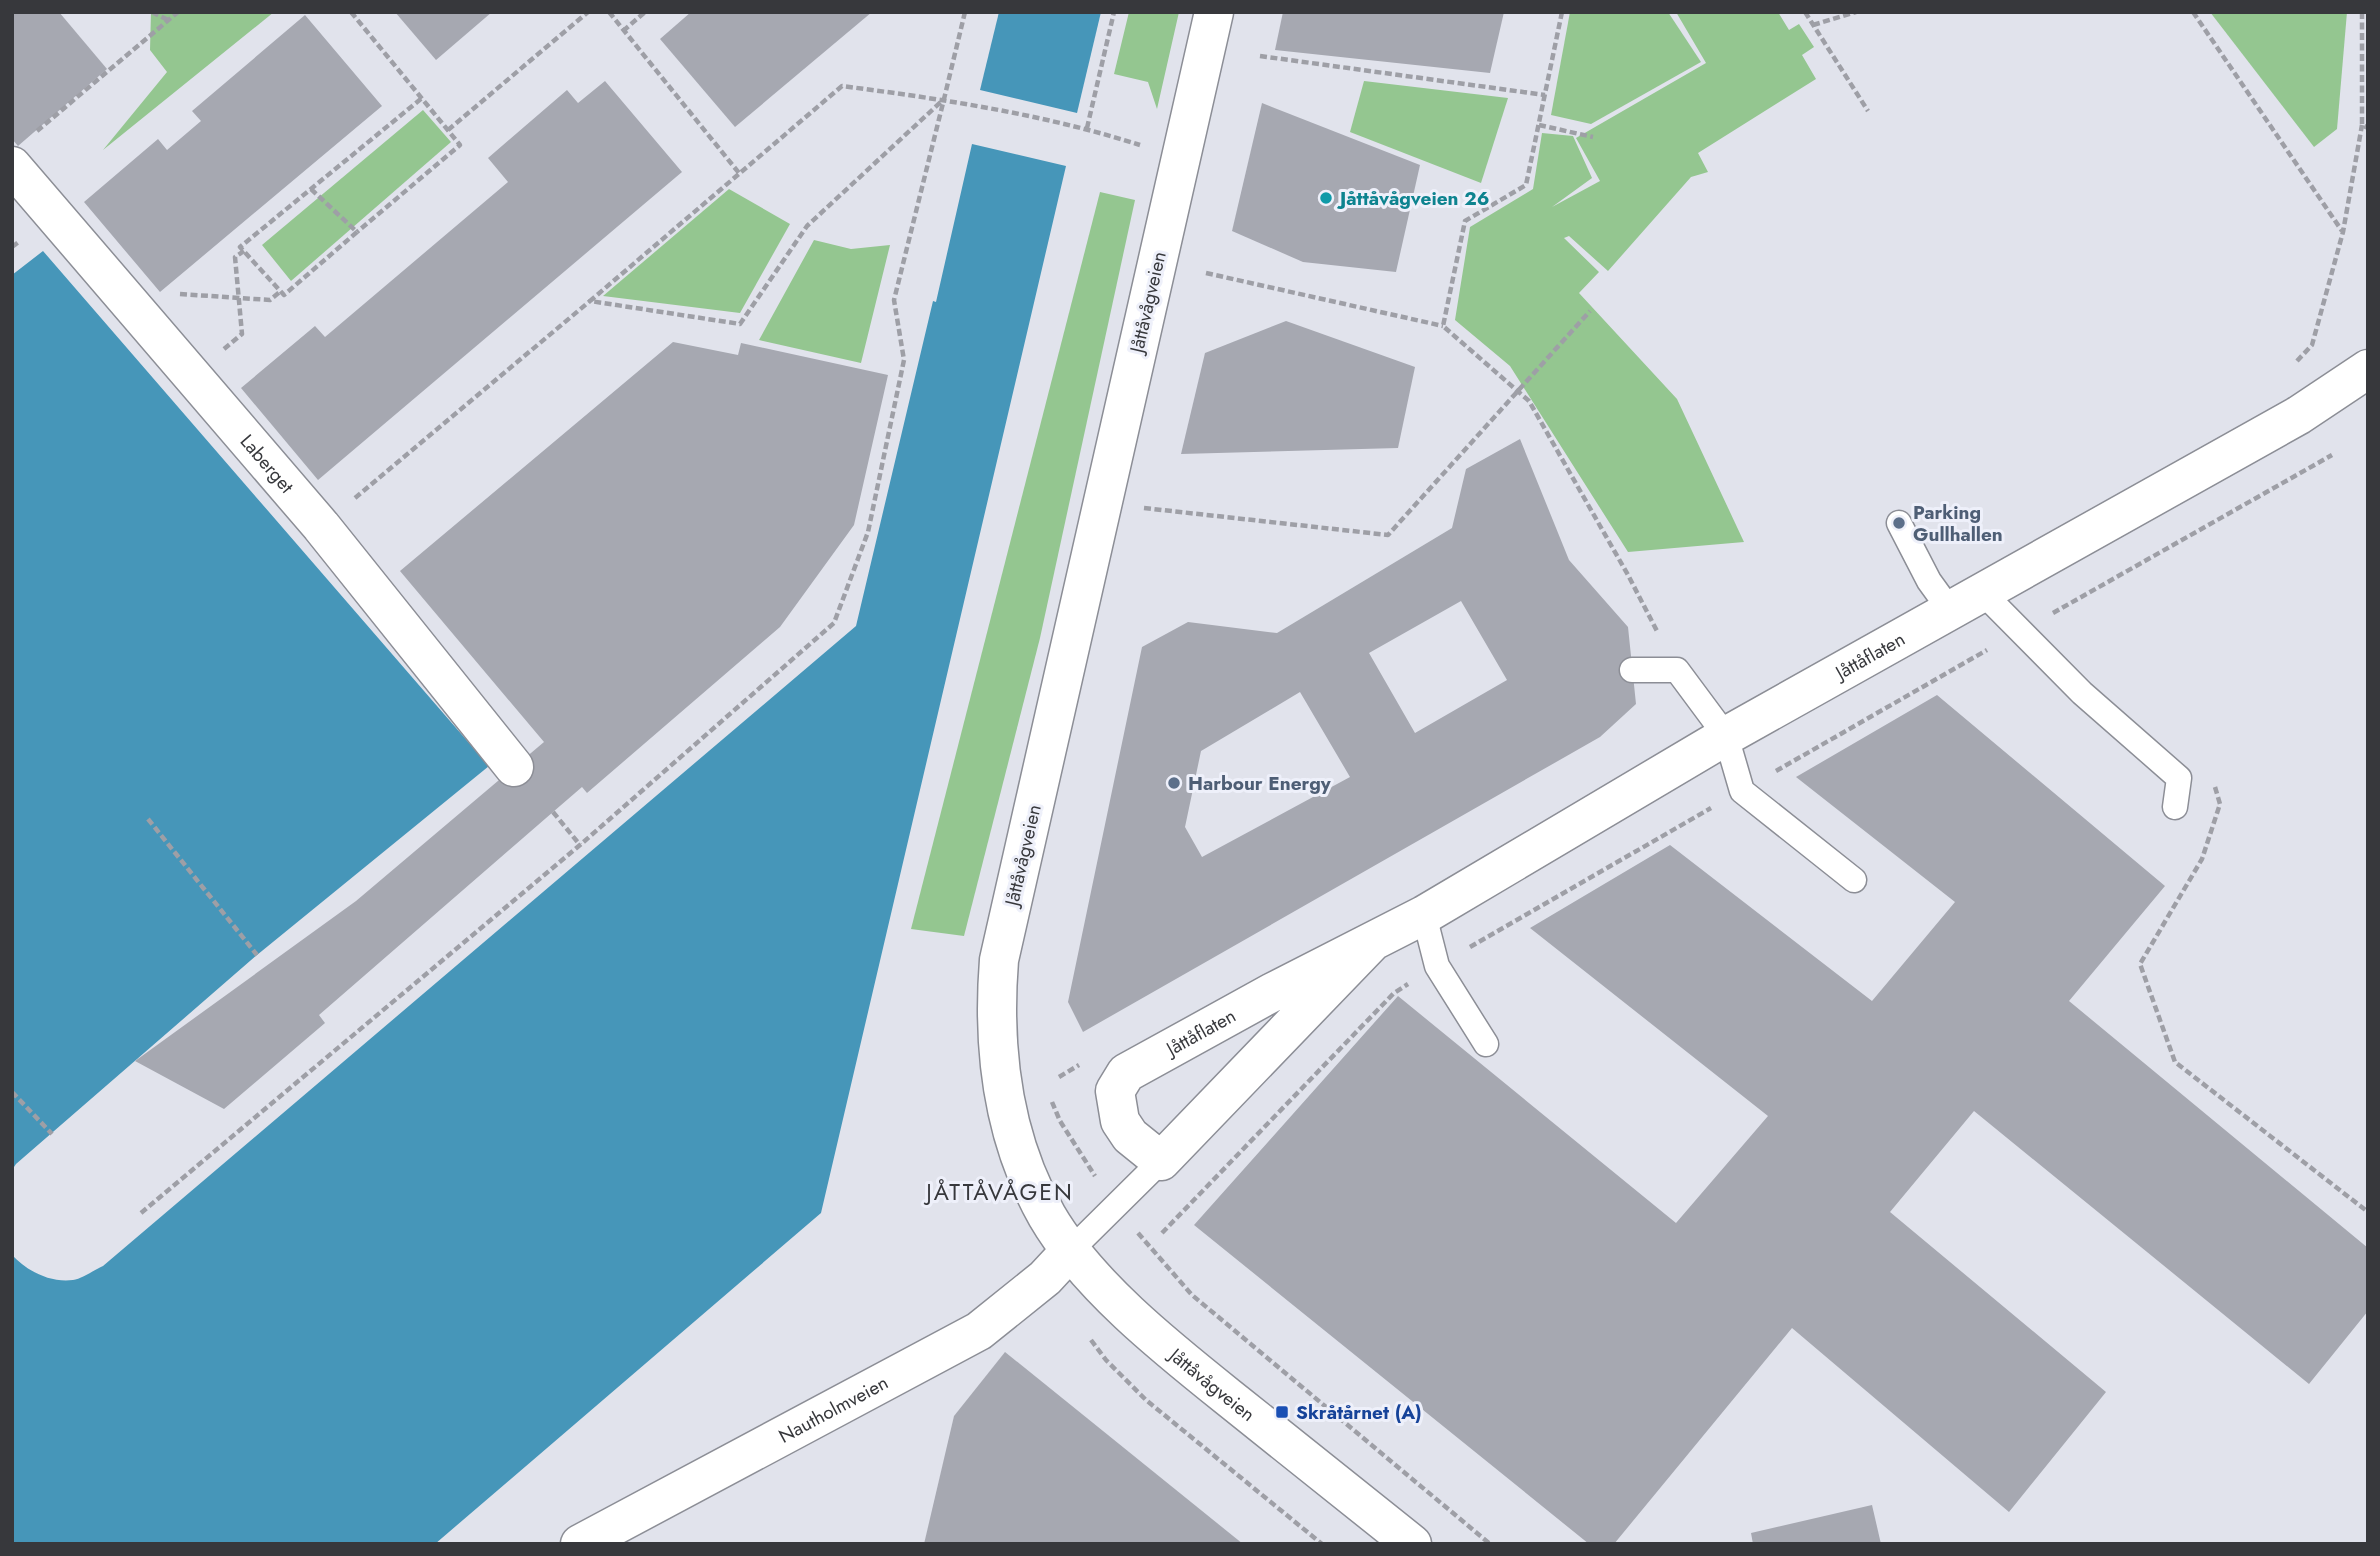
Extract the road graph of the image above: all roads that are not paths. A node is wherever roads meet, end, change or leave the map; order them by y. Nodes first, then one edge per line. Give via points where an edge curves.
1 (1214, 12) edge
2 (12, 166) edge
3 (2368, 369) edge
4 (1899, 523) dead end
5 (1966, 601) junction
6 (1632, 670) dead end
7 (1726, 736) junction
8 (514, 767) dead end
9 (2175, 807) dead end
10 (1854, 880) dead end
11 (1424, 915) junction
12 (1372, 942) junction
13 (1486, 1044) dead end
14 (1161, 1161) junction
15 (1071, 1250) junction
16 (580, 1544) edge
17 (1412, 1544) edge

1 - 15 street, Jåttåvågveien via 999,960 997,1052 1015,1144 1031,1185
2 - 8 street, Laberget via 321,526
3 - 5 street, Jåttåflaten via 2298,415
4 - 5 lane via 1929,581
5 - 7 street, Jåttåflaten
5 - 9 lane via 2179,778
6 - 7 lane via 1677,670
7 - 10 lane via 1742,791
7 - 11 street, Jåttåflaten
11 - 12 street, Jåttåflaten
11 - 13 lane via 1437,967
12 - 14 street, Jåttåflaten
12 - 14 street, Jåttåflaten via 1126,1073 1115,1091 1119,1121
14 - 15 lane, Jåttåflaten
15 - 16 street, Nautholmveien via 1045,1278 979,1331
15 - 17 street, Jåttåvågveien via 1168,1349

